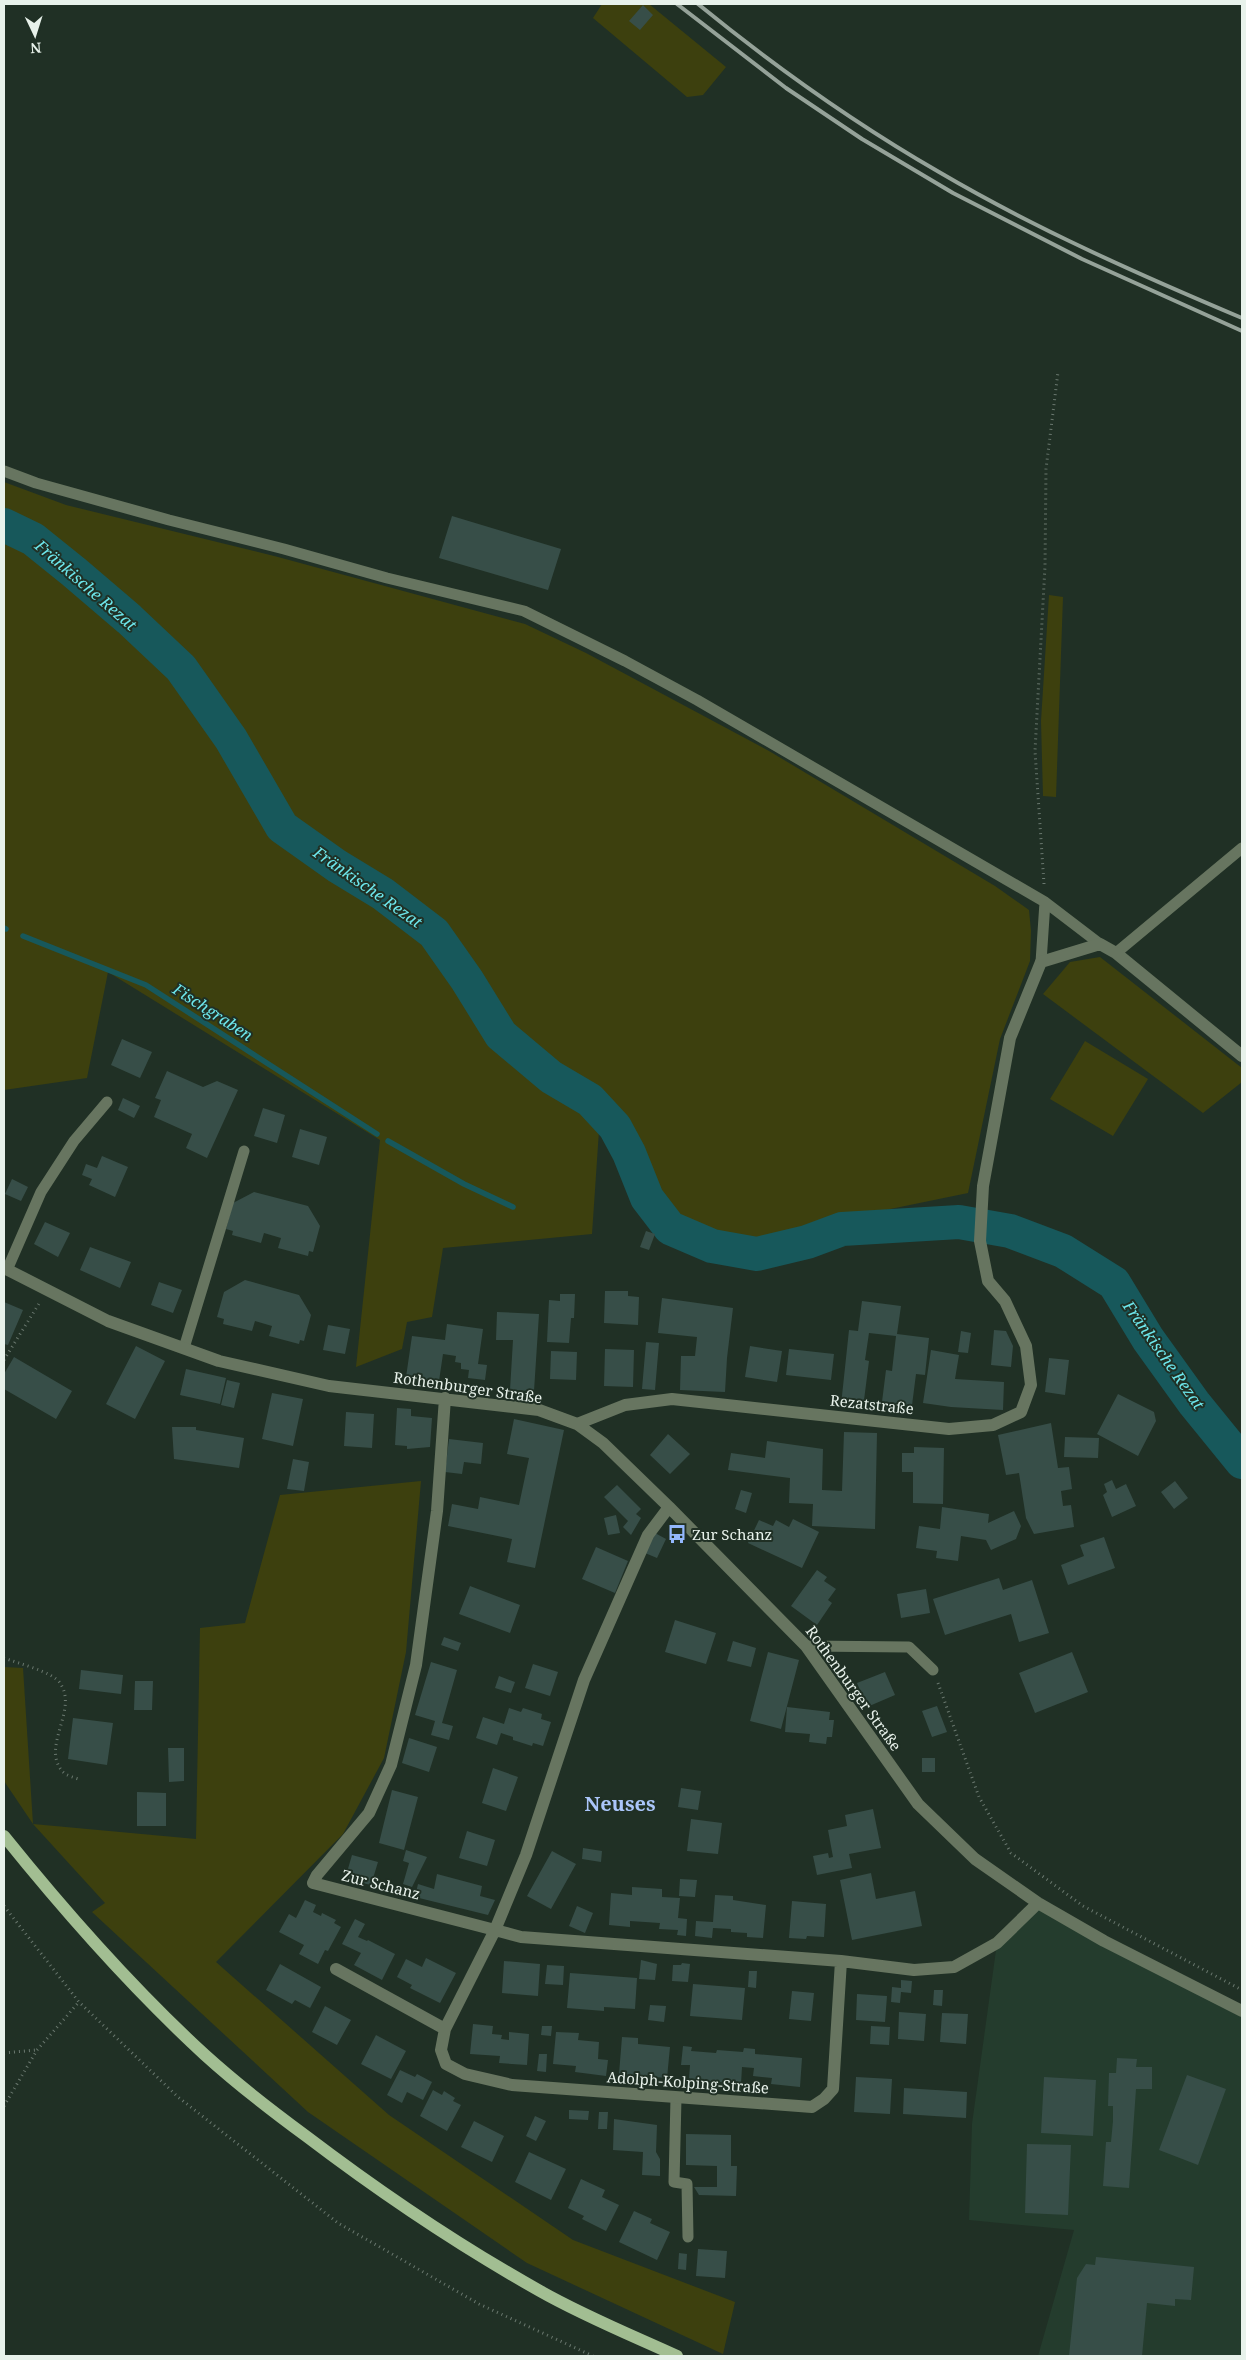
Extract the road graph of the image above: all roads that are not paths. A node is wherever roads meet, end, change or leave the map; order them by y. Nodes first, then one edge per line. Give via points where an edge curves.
1 (4, 471) edge
2 (1242, 848) edge
3 (1045, 902) junction
4 (1100, 944) junction
5 (1116, 953) junction
6 (1041, 962) junction
7 (1242, 1056) edge
8 (107, 1102) dead end
9 (244, 1151) dead end
10 (5, 1269) edge
11 (184, 1348) junction
12 (444, 1398) junction
13 (577, 1424) junction
14 (670, 1507) junction
15 (806, 1646) junction
16 (933, 1670) road end
17 (4, 1836) edge
18 (1038, 1903) junction
19 (496, 1930) junction
20 (841, 1961) junction
21 (336, 1969) dead end
22 (1242, 2011) edge
23 (445, 2029) junction
24 (676, 2098) junction
25 (688, 2237) dead end
26 (677, 2356) edge

1 - 3 lane via 169,520 524,612 697,700
2 - 5 lane
3 - 4 lane
3 - 6 lane
4 - 5 street
4 - 6 street
5 - 7 street
6 - 13 street, Rezatstraße via 1010,1038 983,1186 980,1241 988,1281 1005,1301 1026,1346 1031,1385 1021,1412 993,1425 949,1429 672,1399 625,1405
8 - 10 lane, Rothenburger Straße via 74,1140 41,1192
9 - 11 lane
10 - 11 street, Rothenburger Straße via 108,1321
11 - 12 street, Rothenburger Straße via 219,1361 329,1386
12 - 13 street, Rothenburger Straße via 539,1410
12 - 19 street, Zur Schanz via 436,1511 416,1666 391,1765 369,1813 316,1875 313,1884
13 - 14 street, Rothenburger Straße
14 - 15 street, Rothenburger Straße
14 - 19 street via 648,1535 584,1680 526,1855
15 - 16 lane via 909,1647
15 - 18 street, Rothenburger Straße via 918,1804 975,1859
17 - 26 main road via 116,1968 206,2056 282,2118 364,2180 450,2238 542,2292
18 - 20 street via 997,1943 954,1967 914,1970
18 - 22 street, Rothenburger Straße via 1104,1941
19 - 20 street via 521,1937
19 - 23 street, Adolph-Kolping-Straße
20 - 24 street, Adolph-Kolping-Straße via 832,2089 824,2100 812,2107
21 - 23 street
23 - 24 street, Adolph-Kolping-Straße via 441,2050 446,2064 465,2074 512,2085
24 - 25 lane via 674,2182 687,2184

